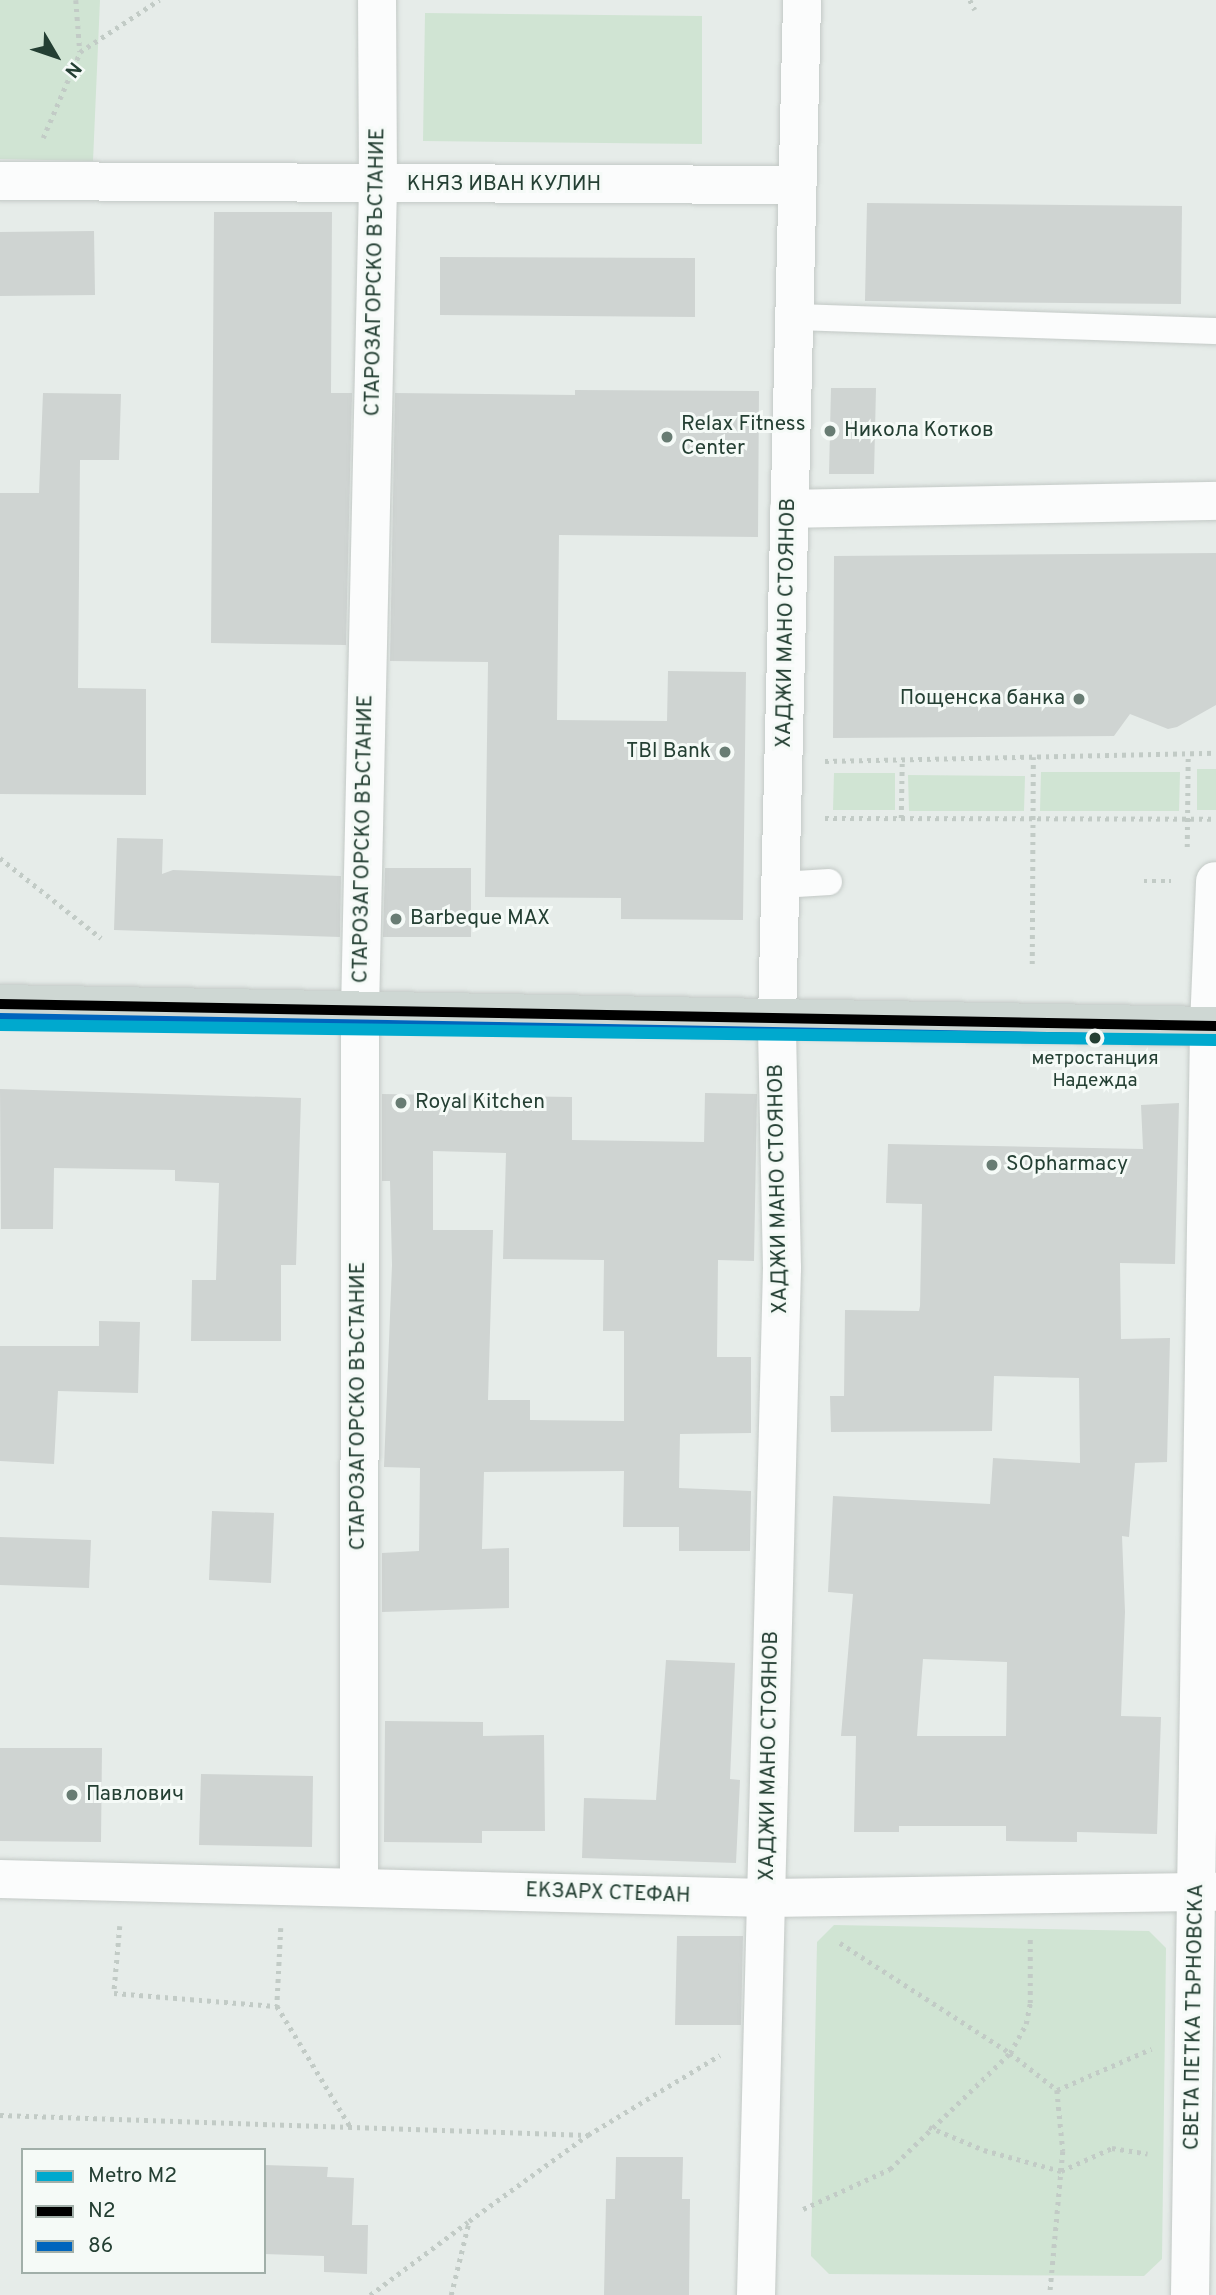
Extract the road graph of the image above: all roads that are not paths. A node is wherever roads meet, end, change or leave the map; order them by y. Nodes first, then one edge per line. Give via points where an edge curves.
1 (377, 0) edge
2 (802, 0) edge
3 (12, 182) edge
4 (379, 185) junction
5 (797, 185) junction
6 (794, 317) junction
7 (1216, 331) edge
8 (1216, 501) edge
9 (789, 509) junction
10 (1215, 881) edge
11 (829, 882) dead end
12 (781, 885) junction
13 (0, 1004) edge
14 (360, 1011) junction
15 (777, 1018) junction
16 (1212, 1026) edge
17 (1211, 1442) edge
18 (0, 1879) edge
19 (359, 1887) junction
20 (1207, 1892) edge
21 (767, 1898) junction
22 (756, 2295) edge
23 (1190, 2295) edge

1 - 4 street, СТАРОЗАГОРСКО ВЪСТАНИЕ
2 - 5 street, ХАДЖИ МАНО СТОЯНОВ
3 - 4 street, КНЯЗ ИВАН КУЛИН
4 - 5 street, КНЯЗ ИВАН КУЛИН
4 - 14 street, СТАРОЗАГОРСКО ВЪСТАНИЕ
5 - 6 street, ХАДЖИ МАНО СТОЯНОВ
6 - 7 lane
6 - 9 street, ХАДЖИ МАНО СТОЯНОВ
8 - 9 street
9 - 12 street, ХАДЖИ МАНО СТОЯНОВ
10 - 16 street, СВЕТА ПЕТКА ТЪРНОВСКА
11 - 12 lane
12 - 15 street, ХАДЖИ МАНО СТОЯНОВ
13 - 14 main road
14 - 15 main road
14 - 19 street, СТАРОЗАГОРСКО ВЪСТАНИЕ
15 - 16 main road
15 - 21 street, ХАДЖИ МАНО СТОЯНОВ via 782,1269
16 - 17 street, СВЕТА ПЕТКА ТЪРНОВСКА
17 - 20 street, СВЕТА ПЕТКА ТЪРНОВСКА
18 - 19 street, ЕКЗАРХ СТЕФАН
19 - 21 street, ЕКЗАРХ СТЕФАН
20 - 21 street, ЕКЗАРХ СТЕФАН
20 - 23 street, СВЕТА ПЕТКА ТЪРНОВСКА via 1195,2030
21 - 22 street, ХАДЖИ МАНО СТОЯНОВ

